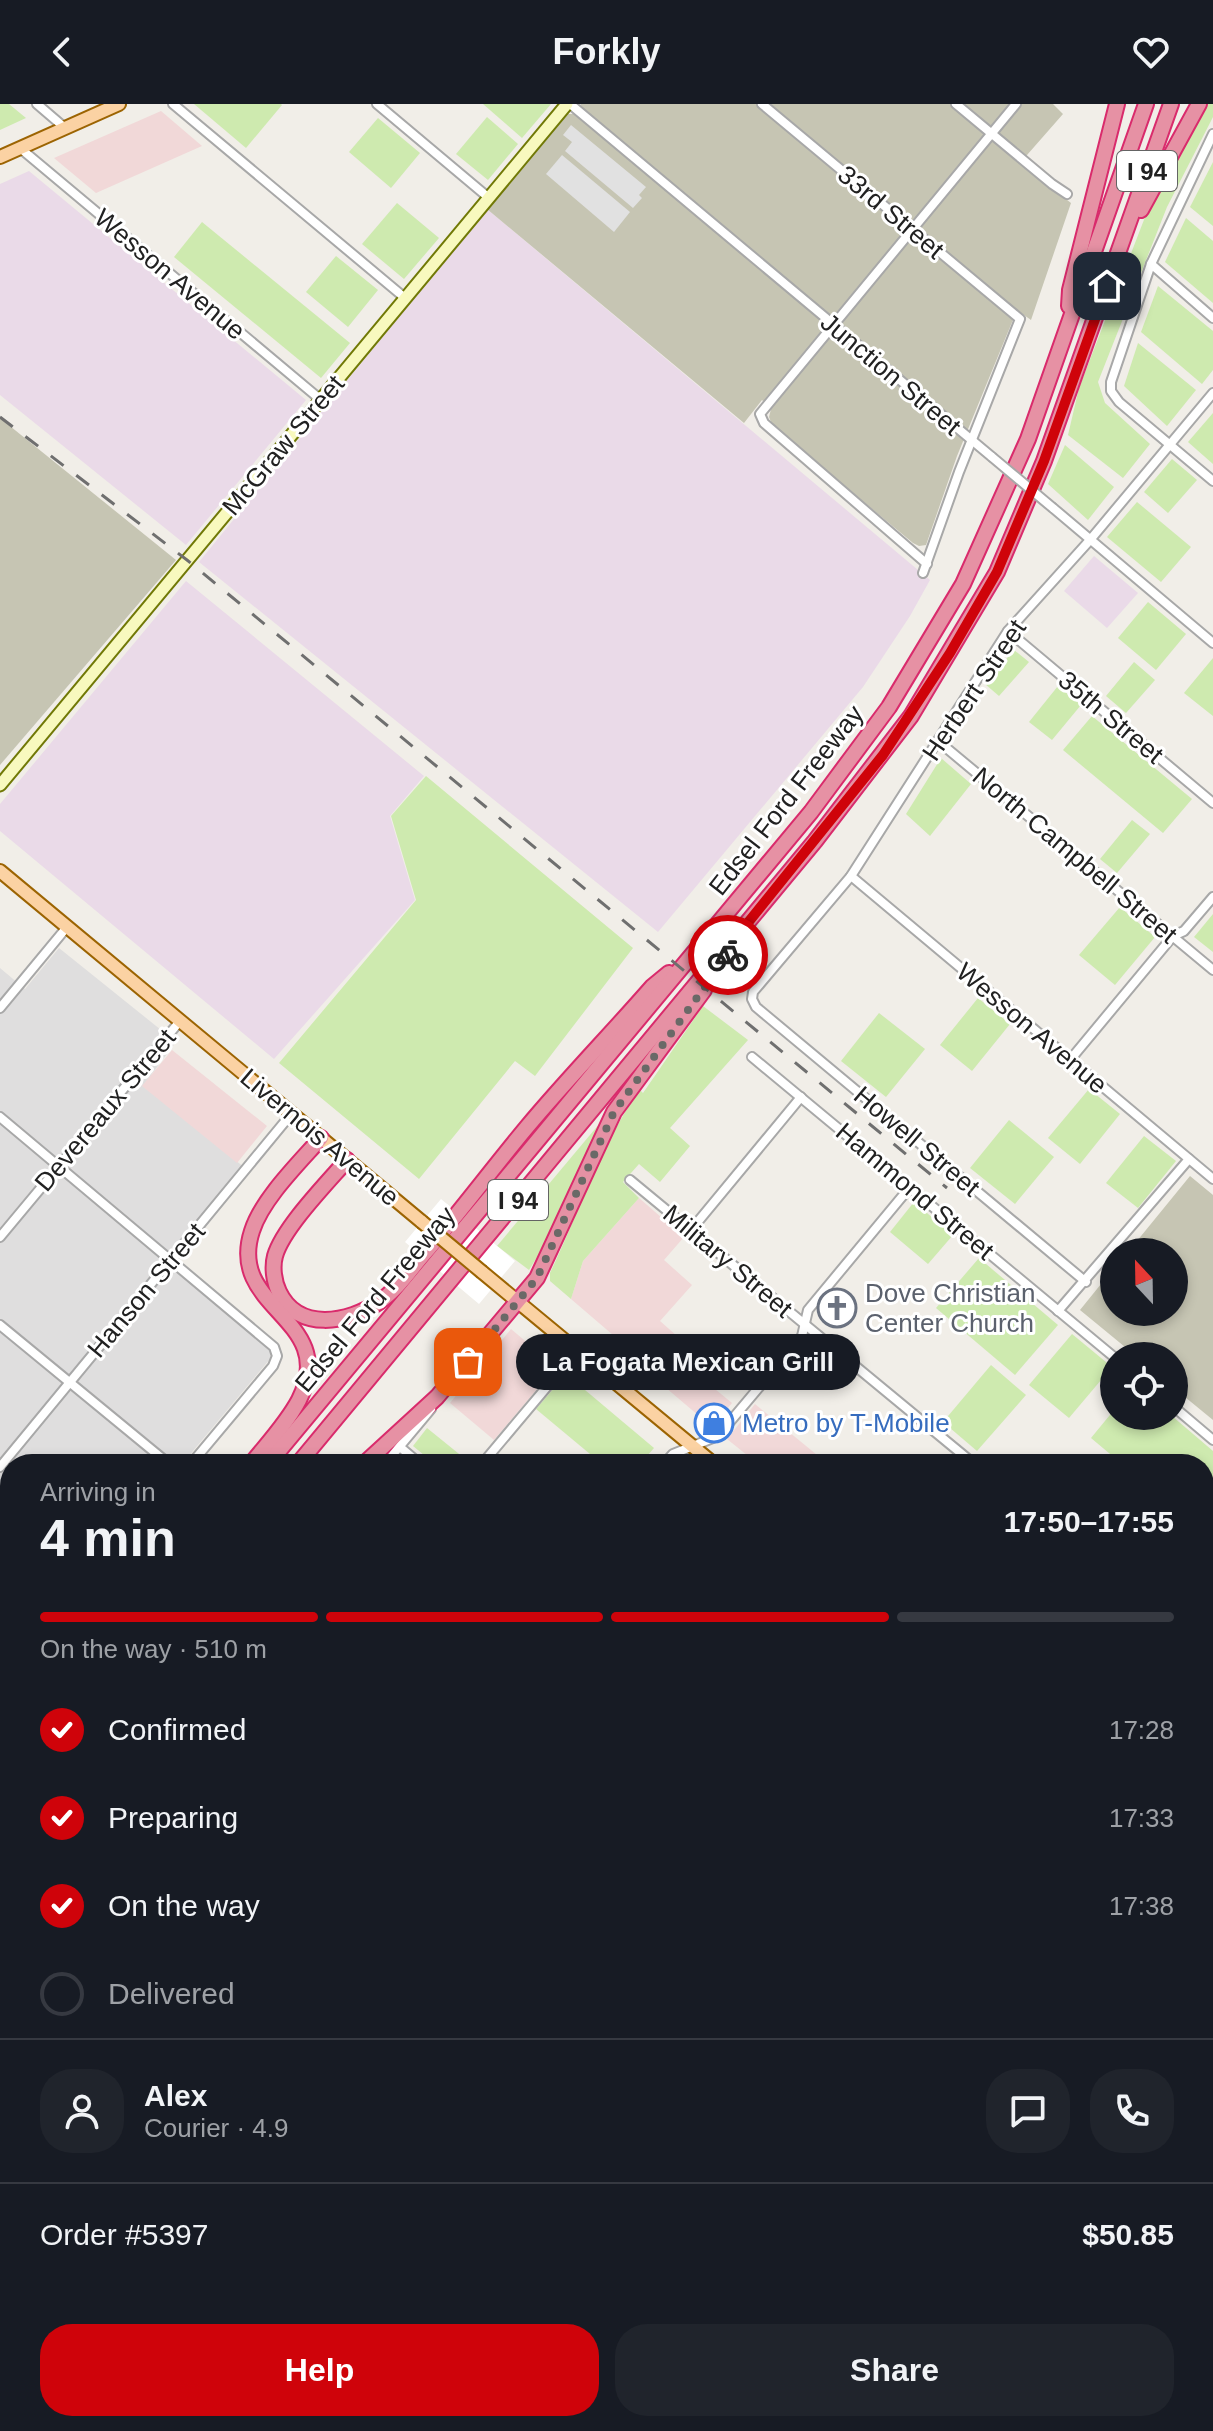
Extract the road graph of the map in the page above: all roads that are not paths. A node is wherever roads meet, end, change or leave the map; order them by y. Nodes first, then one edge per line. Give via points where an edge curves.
1 (37, 104) edge
2 (119, 104) edge
3 (173, 104) edge
4 (377, 104) edge
5 (568, 104) edge
6 (762, 104) edge
7 (956, 104) edge
8 (1016, 104) edge
9 (1117, 104) edge
10 (1146, 104) edge
11 (1171, 104) edge
12 (1199, 104) edge
13 (65, 128) junction
14 (991, 134) junction
15 (1213, 134) edge
16 (20, 148) junction
17 (0, 157) edge
18 (1067, 194) dead end
19 (489, 198) junction
20 (912, 229) junction
21 (1124, 238) junction
22 (1151, 264) junction
23 (405, 298) junction
24 (1213, 318) edge
25 (832, 325) junction
26 (1067, 327) junction
27 (1213, 393) edge
28 (321, 400) junction
29 (972, 441) junction
30 (1170, 445) junction
31 (1213, 481) edge
32 (1090, 540) junction
33 (1008, 631) junction
34 (1213, 643) edge
35 (938, 741) junction
36 (0, 785) edge
37 (1213, 803) edge
38 (0, 871) edge
39 (851, 876) junction
40 (1213, 897) edge
41 (67, 927) junction
42 (738, 935) junction
43 (1173, 936) junction
44 (698, 948) junction
45 (1213, 970) edge
46 (752, 999) joint
47 (0, 1008) edge
48 (180, 1021) junction
49 (752, 1057) dead end
50 (1070, 1060) junction
51 (801, 1097) junction
52 (292, 1113) junction
53 (0, 1117) edge
54 (321, 1138) junction
55 (1189, 1159) junction
56 (347, 1160) junction
57 (59, 1167) junction
58 (1213, 1179) edge
59 (630, 1180) dead end
60 (910, 1187) junction
61 (691, 1230) junction
62 (0, 1237) edge
63 (172, 1260) junction
64 (1086, 1282) junction
65 (514, 1298) junction
66 (1058, 1311) junction
67 (804, 1324) junction
68 (0, 1325) edge
69 (1100, 1346) edge
70 (577, 1351) junction
71 (70, 1382) junction
72 (437, 1397) junction
73 (1188, 1419) edge
74 (1213, 1440) edge
75 (692, 1446) junction
76 (400, 1447) junction
77 (11, 1454) edge
78 (157, 1454) edge
79 (199, 1454) edge
80 (259, 1454) edge
81 (276, 1454) edge
82 (306, 1454) edge
83 (375, 1454) edge
84 (394, 1454) edge
85 (408, 1454) edge
86 (490, 1454) edge
87 (673, 1454) edge
88 (702, 1454) edge
89 (962, 1454) edge

1 - 13 street
2 - 13 main road
3 - 23 street
4 - 19 street
5 - 19 street, McGraw Street
5 - 25 street, Junction Street
6 - 20 street, 33rd Street
7 - 14 street
8 - 14 street
9 - 26 highway via 1070,290
10 - 26 highway, Edsel Ford Freeway / I 94
11 - 21 highway, Edsel Ford Freeway / I 94
12 - 21 highway
13 - 16 main road
14 - 18 street
14 - 20 street
15 - 22 street
16 - 17 main road
16 - 28 street, Wesson Avenue
19 - 23 street, McGraw Street
20 - 25 street
20 - 29 street, 33rd Street via 1020,319
21 - 42 highway, Edsel Ford Freeway / I 94 via 1044,461 997,572 883,755
22 - 24 street
22 - 30 street via 1111,391
23 - 28 street, McGraw Street
25 - 29 street, Junction Street
25 - 29 street via 761,410 760,418 925,569
26 - 44 highway, Edsel Ford Freeway / I 94 via 1020,458 949,610 839,777
27 - 30 street, Herbert Street
28 - 36 street, McGraw Street
29 - 32 street, Junction Street, bridge
30 - 31 street
30 - 32 street, Herbert Street
32 - 33 street, Herbert Street
32 - 34 street, Junction Street
33 - 35 street, Herbert Street
33 - 37 street, 35th Street
35 - 39 street, Herbert Street
35 - 43 street, North Campbell Street
38 - 41 main road, Livernois Avenue
39 - 46 street, Herbert Street
39 - 50 street, Wesson Avenue
40 - 43 street via 1184,931
41 - 47 street
41 - 48 main road, Livernois Avenue
42 - 65 highway via 722,966 614,1112 537,1278
42 - 82 highway, Edsel Ford Freeway / I 94
43 - 45 street, North Campbell Street
43 - 50 street
44 - 56 highway via 652,987 386,1296 347,1317 316,1320 302,1316 284,1300 274,1262 285,1236
44 - 81 highway, Edsel Ford Freeway / I 94
46 - 64 street, Howell Street
48 - 52 main road, Livernois Avenue
48 - 57 street, Devereaux Street
49 - 51 street, Hammond Street
50 - 55 street, Wesson Avenue
51 - 60 street, Hammond Street
51 - 61 street
52 - 54 main road, Livernois Avenue
52 - 63 street, Hanson Street
53 - 57 street
54 - 56 main road, Livernois Avenue
54 - 80 highway via 264,1207 251,1236 251,1267 259,1290 296,1330 305,1348 307,1371 292,1411
55 - 58 street, Wesson Avenue
55 - 64 street
56 - 65 main road, Livernois Avenue, bridge
57 - 62 street, Devereaux Street
57 - 63 street
59 - 61 street, Military Street
60 - 66 street, Hammond Street
60 - 67 street via 808,1310
61 - 67 street, Military Street
63 - 71 street, Hanson Street
63 - 79 street via 276,1352 273,1366
64 - 66 street
65 - 70 main road, Livernois Avenue
65 - 72 highway
66 - 69 street, Hammond Street
67 - 75 street via 802,1336 718,1436
67 - 89 street, Military Street
68 - 71 street
70 - 75 main road, Livernois Avenue
70 - 86 street
71 - 77 street, Hanson Street
71 - 78 street
72 - 76 street
72 - 83 highway
73 - 74 street
75 - 87 street
75 - 88 main road, Livernois Avenue
76 - 84 street
76 - 85 street

